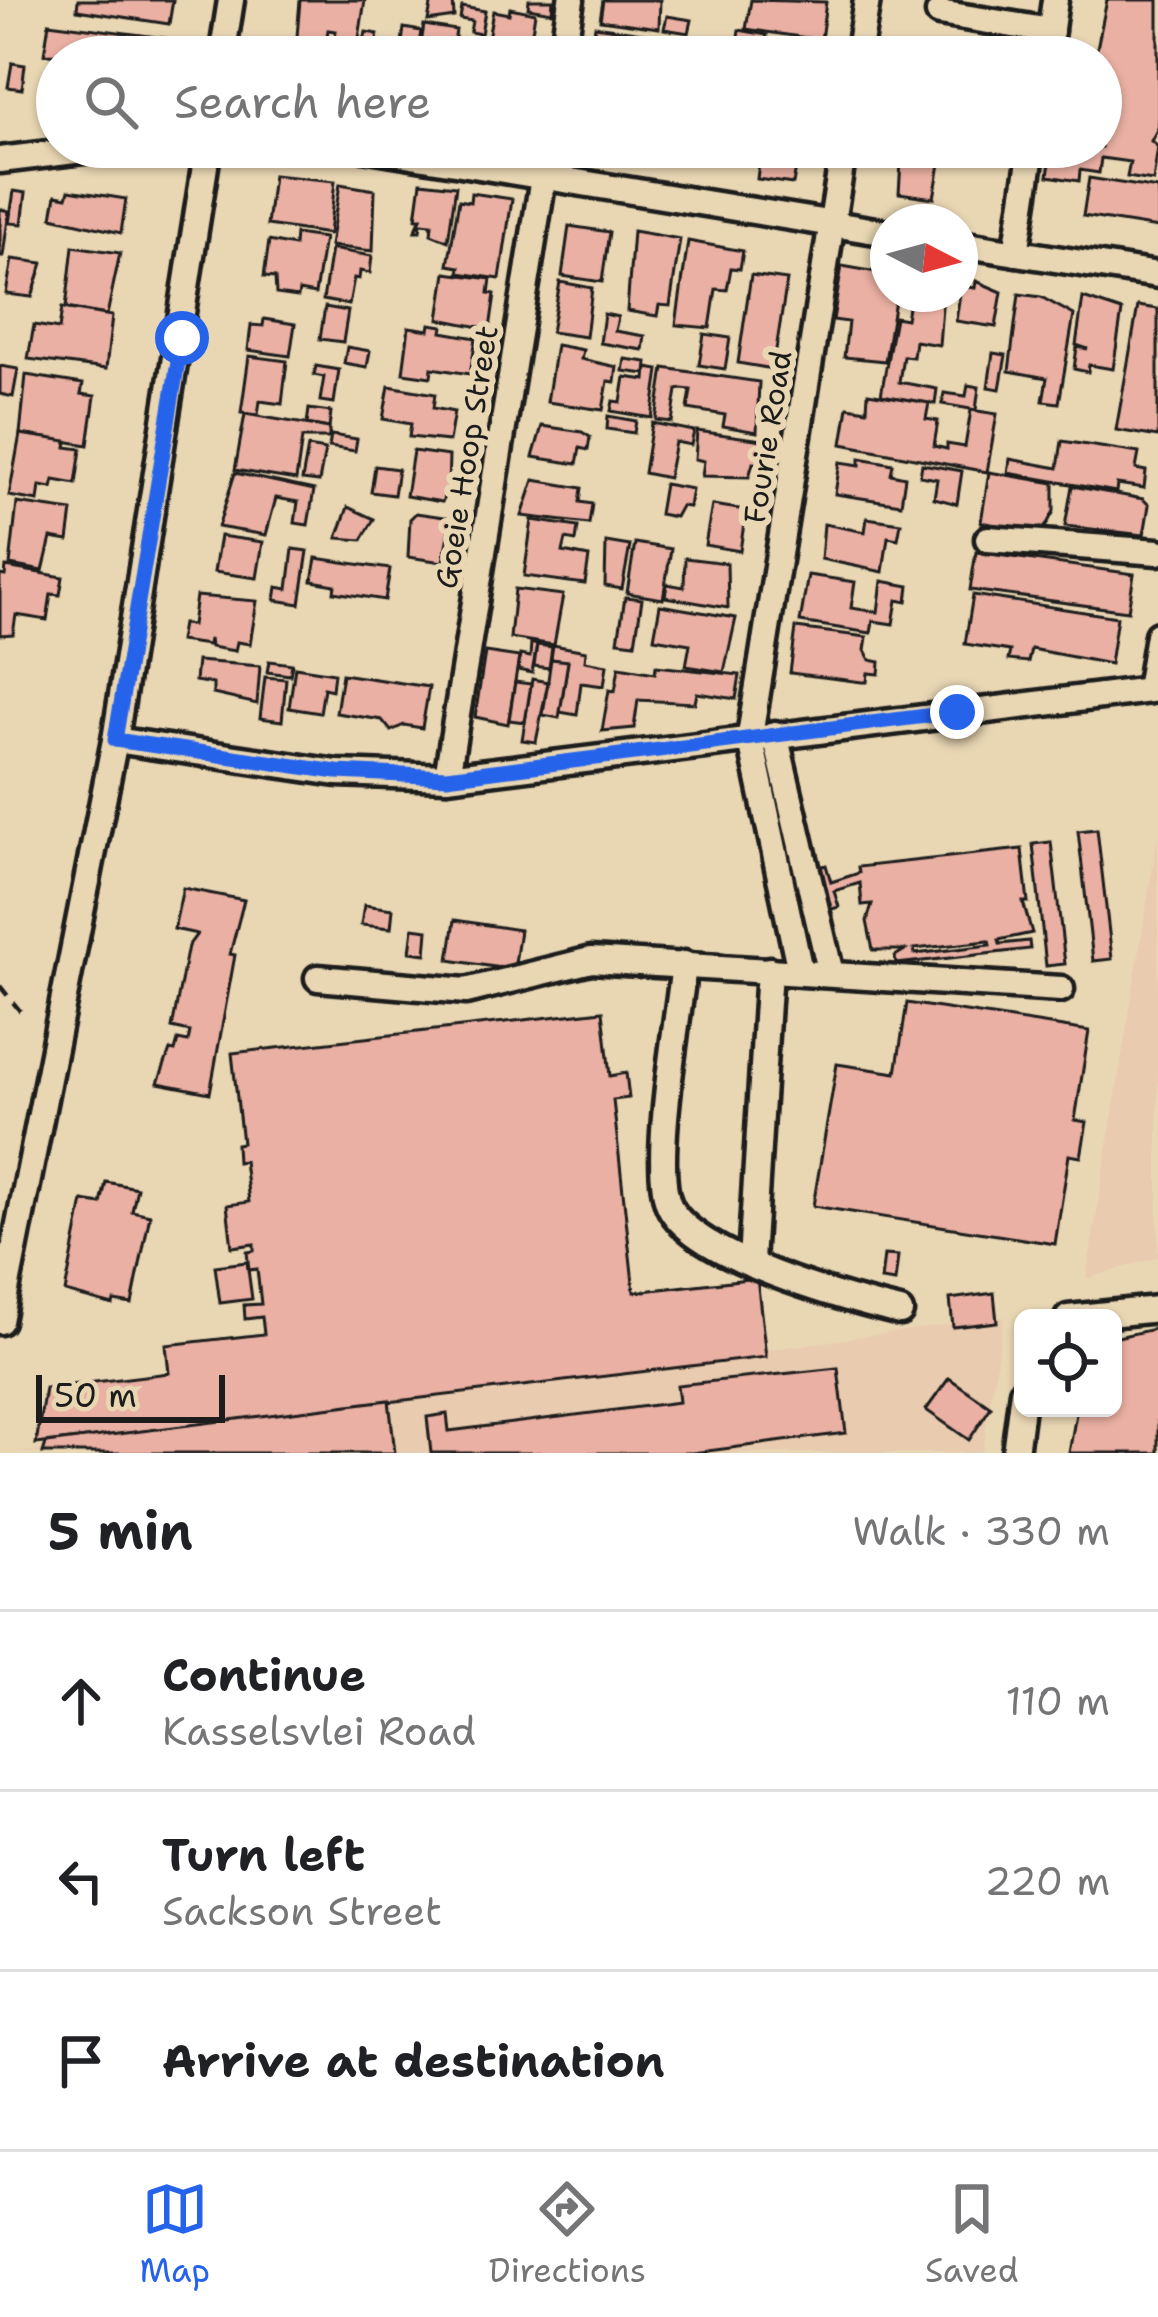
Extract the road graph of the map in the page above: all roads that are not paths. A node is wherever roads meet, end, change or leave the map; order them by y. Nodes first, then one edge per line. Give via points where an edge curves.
1 (231, 0) edge
2 (571, 0) edge
3 (867, 0) edge
4 (1055, 0) edge
5 (939, 13) dead end
6 (225, 36) edge
7 (565, 36) edge
8 (861, 36) edge
9 (1021, 36) edge
10 (1050, 36) edge
11 (36, 156) edge
12 (0, 160) edge
13 (205, 168) edge
14 (503, 168) edge
15 (544, 168) edge
16 (841, 168) edge
17 (1029, 168) edge
18 (543, 174) junction
19 (832, 224) junction
20 (870, 230) edge
21 (978, 247) edge
22 (1016, 253) junction
23 (1158, 275) edge
24 (988, 539) dead end
25 (1158, 552) edge
26 (1158, 635) edge
27 (1154, 689) edge
28 (762, 735) junction
29 (115, 740) junction
30 (447, 777) junction
31 (684, 964) junction
32 (770, 970) junction
33 (800, 971) junction
34 (831, 974) junction
35 (318, 978) dead end
36 (1061, 989) dead end
37 (751, 1261) junction
38 (1158, 1309) edge
39 (900, 1312) dead end
40 (1122, 1313) edge
41 (0, 1321) edge
42 (1020, 1417) edge
43 (1015, 1453) edge

1 - 6 street
2 - 7 street
3 - 8 street
4 - 10 street
5 - 9 street
11 - 12 street
13 - 29 street
14 - 18 street
15 - 18 street, Goeie Hoop Street
16 - 19 street, Fourie Road
17 - 22 street
18 - 19 street
18 - 30 street, Goeie Hoop Street
19 - 20 street
19 - 28 street, Fourie Road
21 - 22 street
22 - 23 street
24 - 25 street
26 - 27 street
27 - 28 street
28 - 30 street
28 - 33 street
28 - 34 street
29 - 30 street via 337,772
29 - 41 street
31 - 32 street
31 - 35 street via 591,960 466,991
31 - 37 street via 664,1189 684,1228
32 - 33 street
32 - 37 street
33 - 34 street
34 - 36 street
37 - 39 street via 807,1289
38 - 40 street
42 - 43 street

